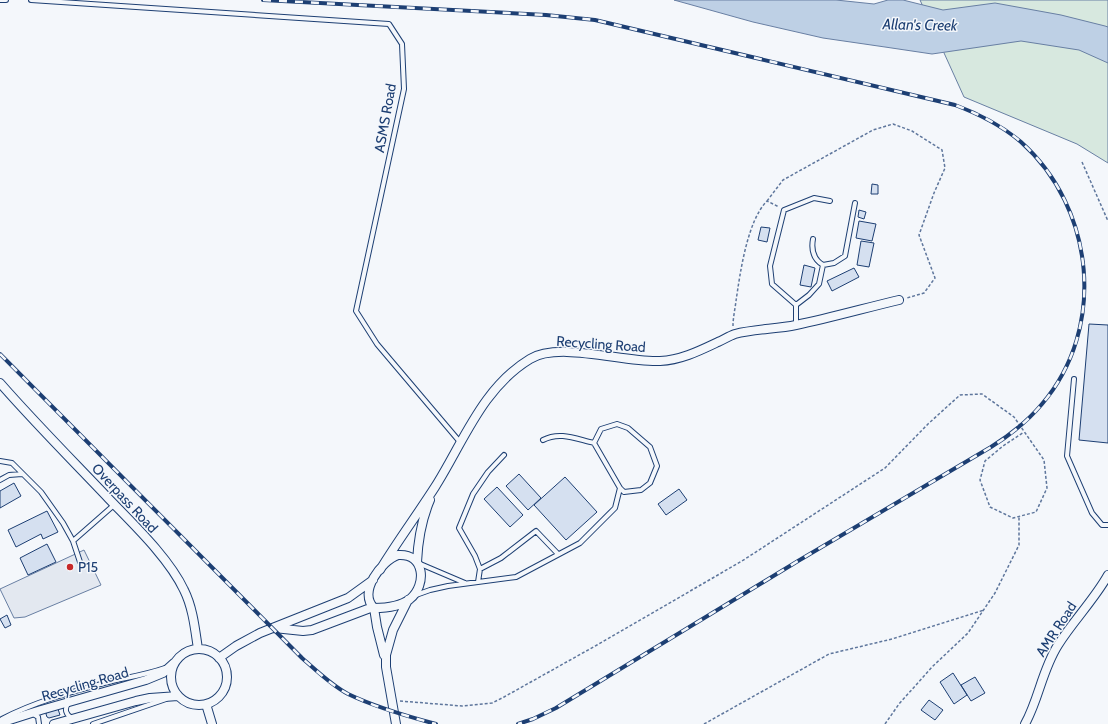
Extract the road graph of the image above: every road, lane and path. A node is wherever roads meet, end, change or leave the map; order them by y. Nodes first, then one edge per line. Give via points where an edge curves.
1 (0, 0) edge
2 (6, 0) edge
3 (32, 0) edge
4 (1082, 162) dead end
5 (830, 201) dead end
6 (767, 202) junction
7 (855, 203) dead end
8 (784, 210) junction
9 (1108, 221) edge
10 (813, 239) dead end
11 (823, 265) junction
12 (899, 300) joint
13 (796, 305) junction
14 (796, 325) junction
15 (736, 334) junction
16 (1074, 379) dead end
17 (0, 383) edge
18 (1024, 432) junction
19 (543, 440) dead end
20 (460, 442) junction
21 (594, 443) junction
22 (504, 455) dead end
23 (0, 461) edge
24 (22, 474) junction
25 (0, 480) edge
26 (435, 486) junction
27 (620, 488) junction
28 (115, 505) junction
29 (1019, 516) junction
30 (1108, 525) edge
31 (74, 541) junction
32 (558, 554) junction
33 (80, 562) dead end
34 (417, 562) junction
35 (480, 569) junction
36 (380, 570) junction
37 (1108, 575) edge
38 (373, 580) junction
39 (478, 582) junction
40 (465, 584) junction
41 (410, 599) junction
42 (374, 607) junction
43 (984, 610) junction
44 (272, 627) junction
45 (198, 649) junction
46 (219, 658) junction
47 (386, 660) junction
48 (174, 663) junction
49 (176, 696) junction
50 (73, 701) junction
51 (392, 701) junction
52 (206, 704) junction
53 (30, 713) junction
54 (76, 718) junction
55 (0, 722) edge
56 (39, 724) edge
57 (54, 724) edge
58 (93, 724) edge
59 (212, 724) edge
60 (396, 724) edge
61 (704, 724) edge
62 (885, 724) edge
63 (1025, 724) edge

1 - 2 lane
3 - 20 lane, ASMS Road via 389,24 402,44 404,89 356,311 377,344
4 - 9 path
5 - 8 lane via 814,198
6 - 8 path
6 - 12 path via 783,180 873,130 893,124 912,131 942,150 945,168 919,235 935,278 924,293
6 - 15 path via 761,207 748,239 733,325
7 - 11 lane via 845,256 834,263
8 - 13 lane via 770,266 772,284
10 - 11 lane via 811,248 816,261
11 - 13 lane via 819,284
12 - 14 street, Recycling Road
13 - 14 lane
14 - 15 street, Recycling Road
15 - 20 street, Recycling Road via 671,360 562,352 539,355 519,367 499,386 472,421
16 - 30 lane via 1067,456 1092,513 1102,524
17 - 28 street, Overpass Road
18 - 29 path via 1044,460 1048,488 1036,512
18 - 29 path via 986,461 980,480 990,507 1013,518
18 - 51 path via 1014,416 982,394 960,395 885,468 742,561 504,697 492,703 462,706
19 - 21 lane via 560,434
20 - 26 street, Recycling Road
21 - 27 lane
21 - 27 lane via 601,429 617,424 628,428 650,448 657,466 650,483 641,490 624,492
22 - 35 lane via 473,494 459,528
23 - 24 lane via 12,463
24 - 25 lane via 9,475
24 - 31 lane via 40,492
26 - 34 street via 420,528
26 - 36 street, Recycling Road
27 - 32 lane via 615,508 580,543
28 - 31 lane
28 - 45 street, Overpass Road via 156,550 183,588 191,609
29 - 43 path via 1019,545
31 - 33 lane
32 - 35 lane via 536,531 502,558
32 - 39 lane via 516,577
34 - 36 street via 409,556 398,555 387,561
34 - 40 lane
34 - 41 street via 421,572 420,583
35 - 39 lane
36 - 38 street
37 - 63 street, AMR Road via 1058,644 1048,662 1033,711
38 - 42 street via 369,597
38 - 44 street via 338,602
39 - 40 lane
40 - 41 lane via 440,588
41 - 42 street via 392,606
41 - 47 street via 391,636
42 - 44 street via 312,630
42 - 47 street
43 - 61 path via 892,639 829,654
43 - 62 path via 968,633 932,667
44 - 46 street
45 - 46 street via 210,651
45 - 48 street, Recycling Road via 184,653
46 - 52 street via 227,673 227,681 219,696
47 - 51 street
48 - 49 street via 171,677
48 - 50 street, Recycling Road via 153,678
48 - 55 lane via 156,671 43,702 23,709
49 - 52 street via 190,704
49 - 54 street via 136,701
49 - 58 lane
50 - 53 street, Recycling Road
50 - 54 lane via 67,705 66,711 71,717
51 - 60 street
52 - 59 street
53 - 55 street, Recycling Road
53 - 56 lane via 37,716
54 - 57 street

